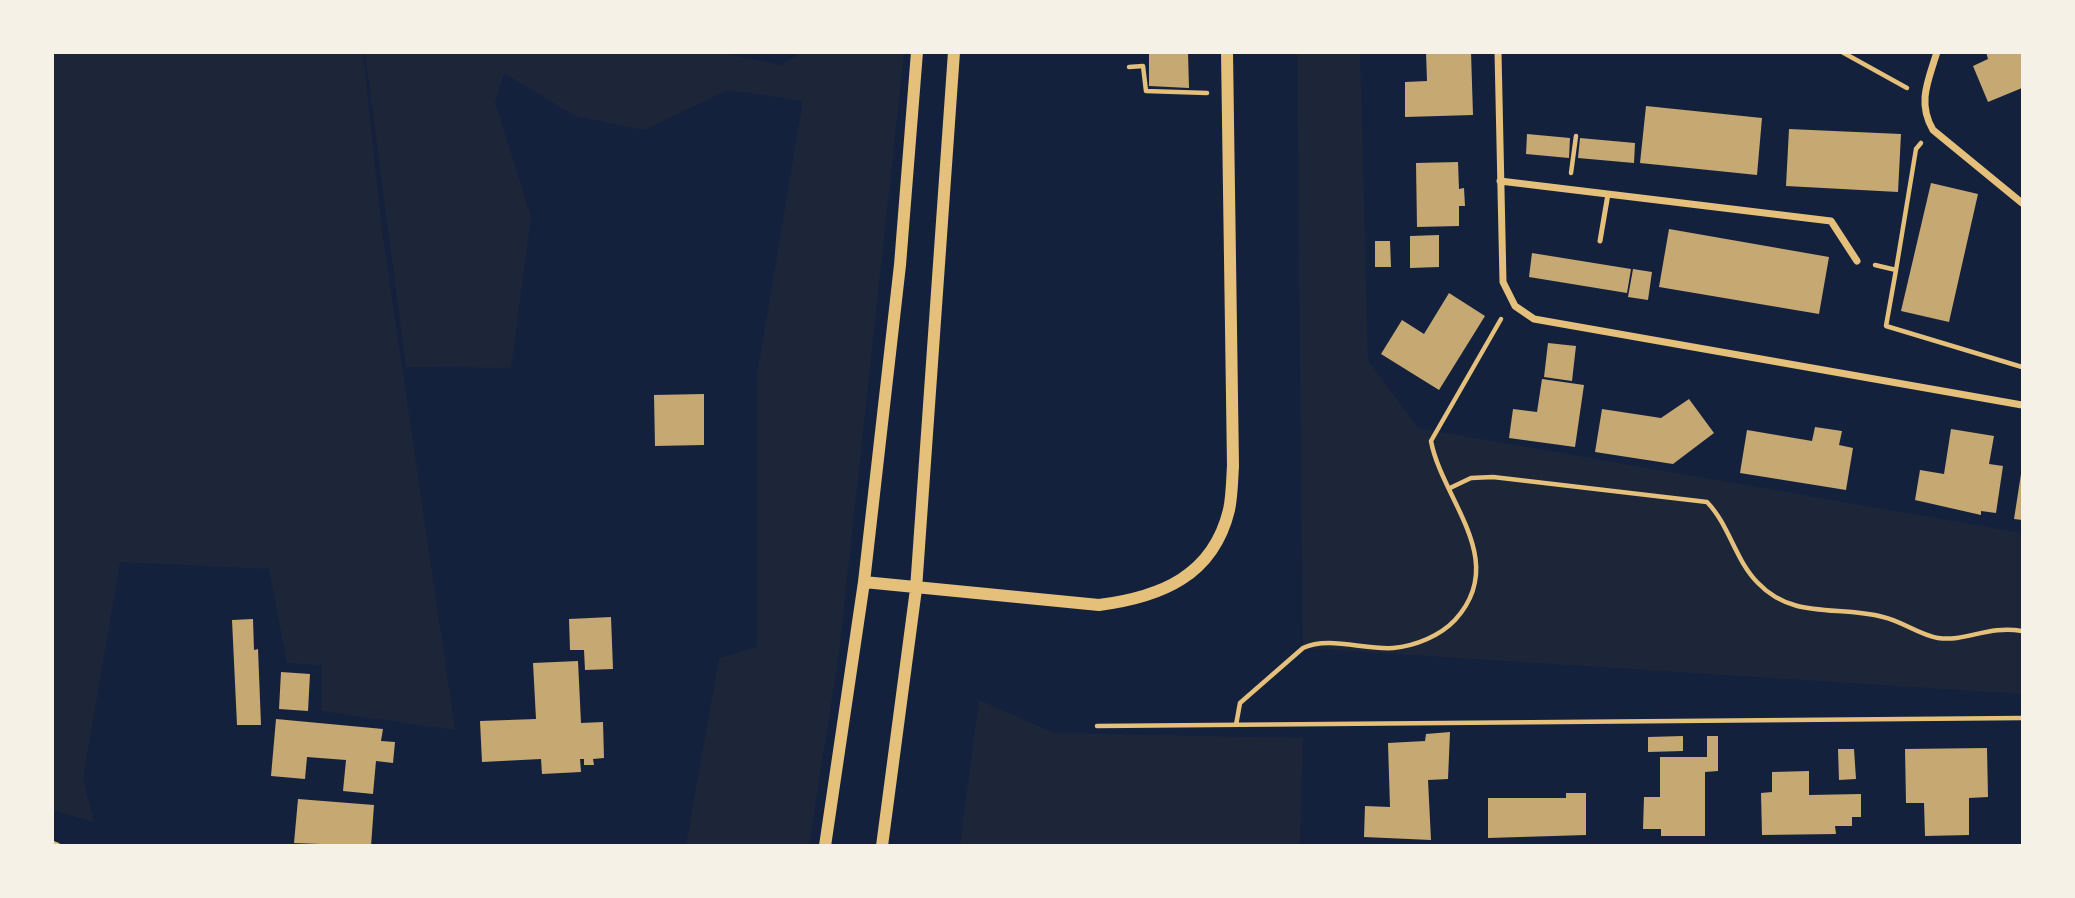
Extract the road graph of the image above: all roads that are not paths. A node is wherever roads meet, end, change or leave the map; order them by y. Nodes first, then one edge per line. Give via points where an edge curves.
1 (917, 52) edge
2 (954, 52) edge
3 (1227, 52) edge
4 (1498, 52) edge
5 (1937, 52) edge
6 (1500, 180) junction
7 (1608, 194) junction
8 (2022, 204) edge
9 (1600, 241) dead end
10 (1857, 261) road end
11 (2022, 405) edge
12 (864, 582) junction
13 (916, 589) junction
14 (825, 845) edge
15 (882, 845) edge

1 - 12 street via 900,265
2 - 13 street
3 - 13 street via 1233,467 1229,510 1213,550 1181,582 1138,600 1099,606
4 - 6 street
5 - 8 street via 1923,96 1933,130
6 - 7 street
6 - 11 street via 1503,282 1512,301 1534,319
7 - 9 lane
7 - 10 street via 1831,221
12 - 13 street
12 - 14 street
13 - 15 street

